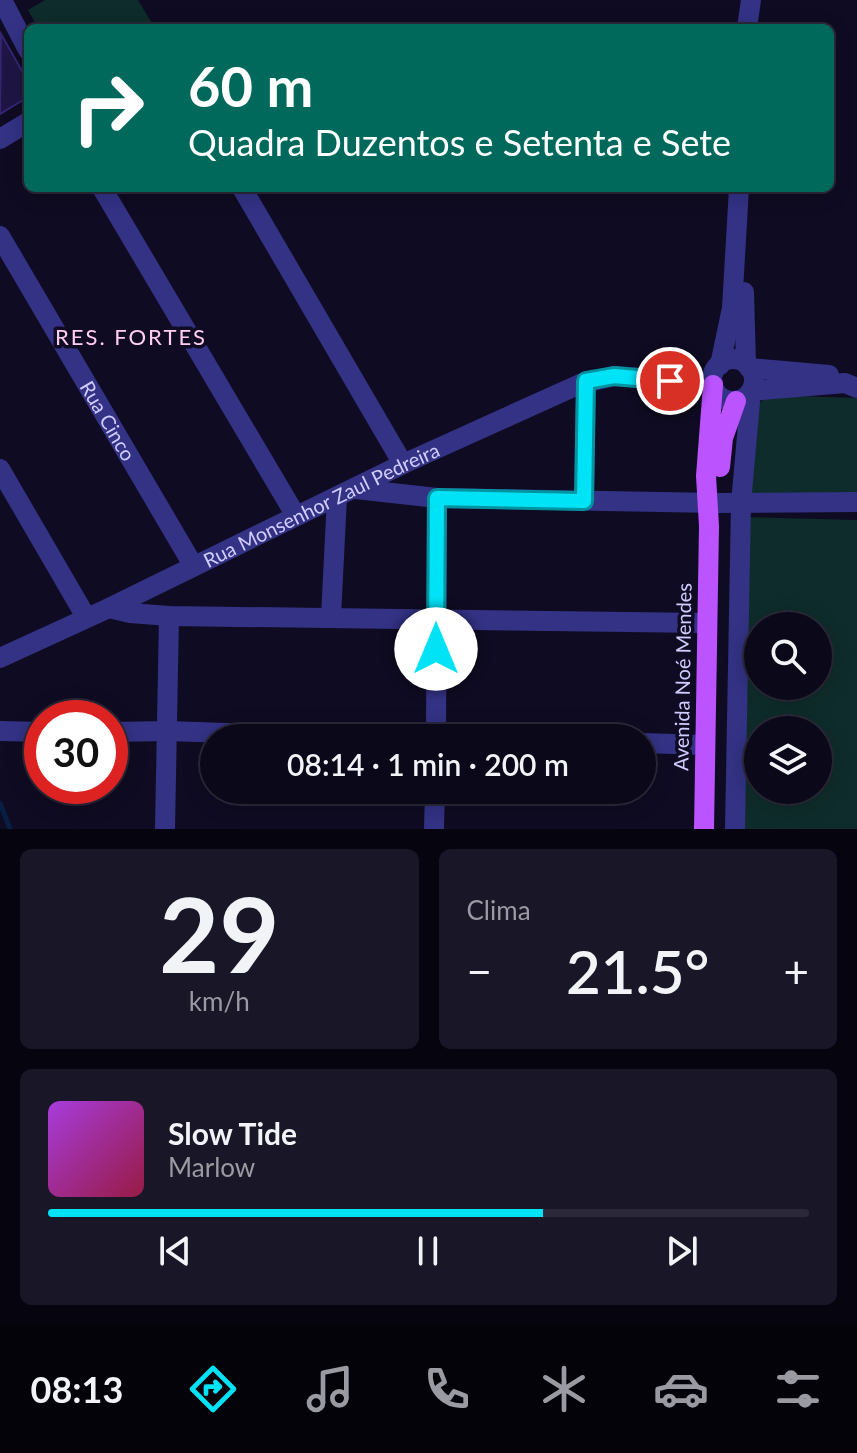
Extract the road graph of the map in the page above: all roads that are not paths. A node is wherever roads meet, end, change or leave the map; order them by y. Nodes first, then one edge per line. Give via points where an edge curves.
1 (2, 0) edge
2 (751, 0) edge
3 (748, 24) edge
4 (24, 42) edge
5 (24, 124) edge
6 (0, 139) edge
7 (104, 192) edge
8 (244, 192) edge
9 (739, 192) edge
10 (0, 236) edge
11 (737, 245) junction
12 (748, 366) junction
13 (715, 376) junction
14 (586, 381) junction
15 (851, 381) edge
16 (743, 396) junction
17 (403, 464) junction
18 (0, 469) edge
19 (356, 489) junction
20 (337, 497) junction
21 (437, 498) junction
22 (584, 501) junction
23 (857, 502) edge
24 (711, 503) junction
25 (741, 503) junction
26 (296, 516) junction
27 (193, 565) junction
28 (109, 608) junction
29 (169, 616) junction
30 (86, 617) junction
31 (331, 617) junction
32 (436, 619) junction
33 (707, 623) junction
34 (0, 658) edge
35 (436, 724) edge
36 (0, 731) edge
37 (168, 731) junction
38 (24, 732) edge
39 (128, 732) edge
40 (200, 732) edge
41 (656, 743) edge
42 (704, 745) junction
43 (435, 804) edge
44 (165, 829) edge
45 (434, 829) edge
46 (704, 829) edge
47 (735, 829) edge

1 - 4 street
2 - 3 street
5 - 6 street
7 - 26 street
8 - 17 street
9 - 11 street, Avenida Noé Mendes
10 - 27 street, Rua Cinco
11 - 12 street, Avenida Noé Mendes via 744,273
11 - 13 street, Avenida Noé Mendes via 729,328
12 - 13 street via 733,360
12 - 15 street
12 - 16 street via 754,381
13 - 14 street, Rua Monsenhor Zaul Pedreira
13 - 16 street via 723,399
13 - 24 main road, Avenida Noé Mendes
14 - 17 street, Rua Monsenhor Zaul Pedreira
14 - 22 street
15 - 16 street
16 - 24 main road, Avenida Noé Mendes via 723,438
16 - 25 street
17 - 19 street, Rua Monsenhor Zaul Pedreira
18 - 30 street
19 - 20 street, Rua Monsenhor Zaul Pedreira
19 - 21 street
20 - 26 street, Rua Monsenhor Zaul Pedreira
20 - 31 street
21 - 22 street
21 - 32 street
22 - 24 street
23 - 25 street
24 - 25 street
24 - 33 main road, Avenida Noé Mendes
25 - 47 street
26 - 27 street, Rua Monsenhor Zaul Pedreira
27 - 28 street, Rua Monsenhor Zaul Pedreira
28 - 29 street
28 - 30 street, Rua Monsenhor Zaul Pedreira
29 - 31 street
29 - 37 street
30 - 34 street, Rua Monsenhor Zaul Pedreira
31 - 32 street
32 - 33 street
32 - 35 street
33 - 42 main road, Avenida Noé Mendes
36 - 38 street
37 - 39 street
37 - 40 street
37 - 44 street
41 - 42 street
42 - 46 main road, Avenida Noé Mendes
43 - 45 street

